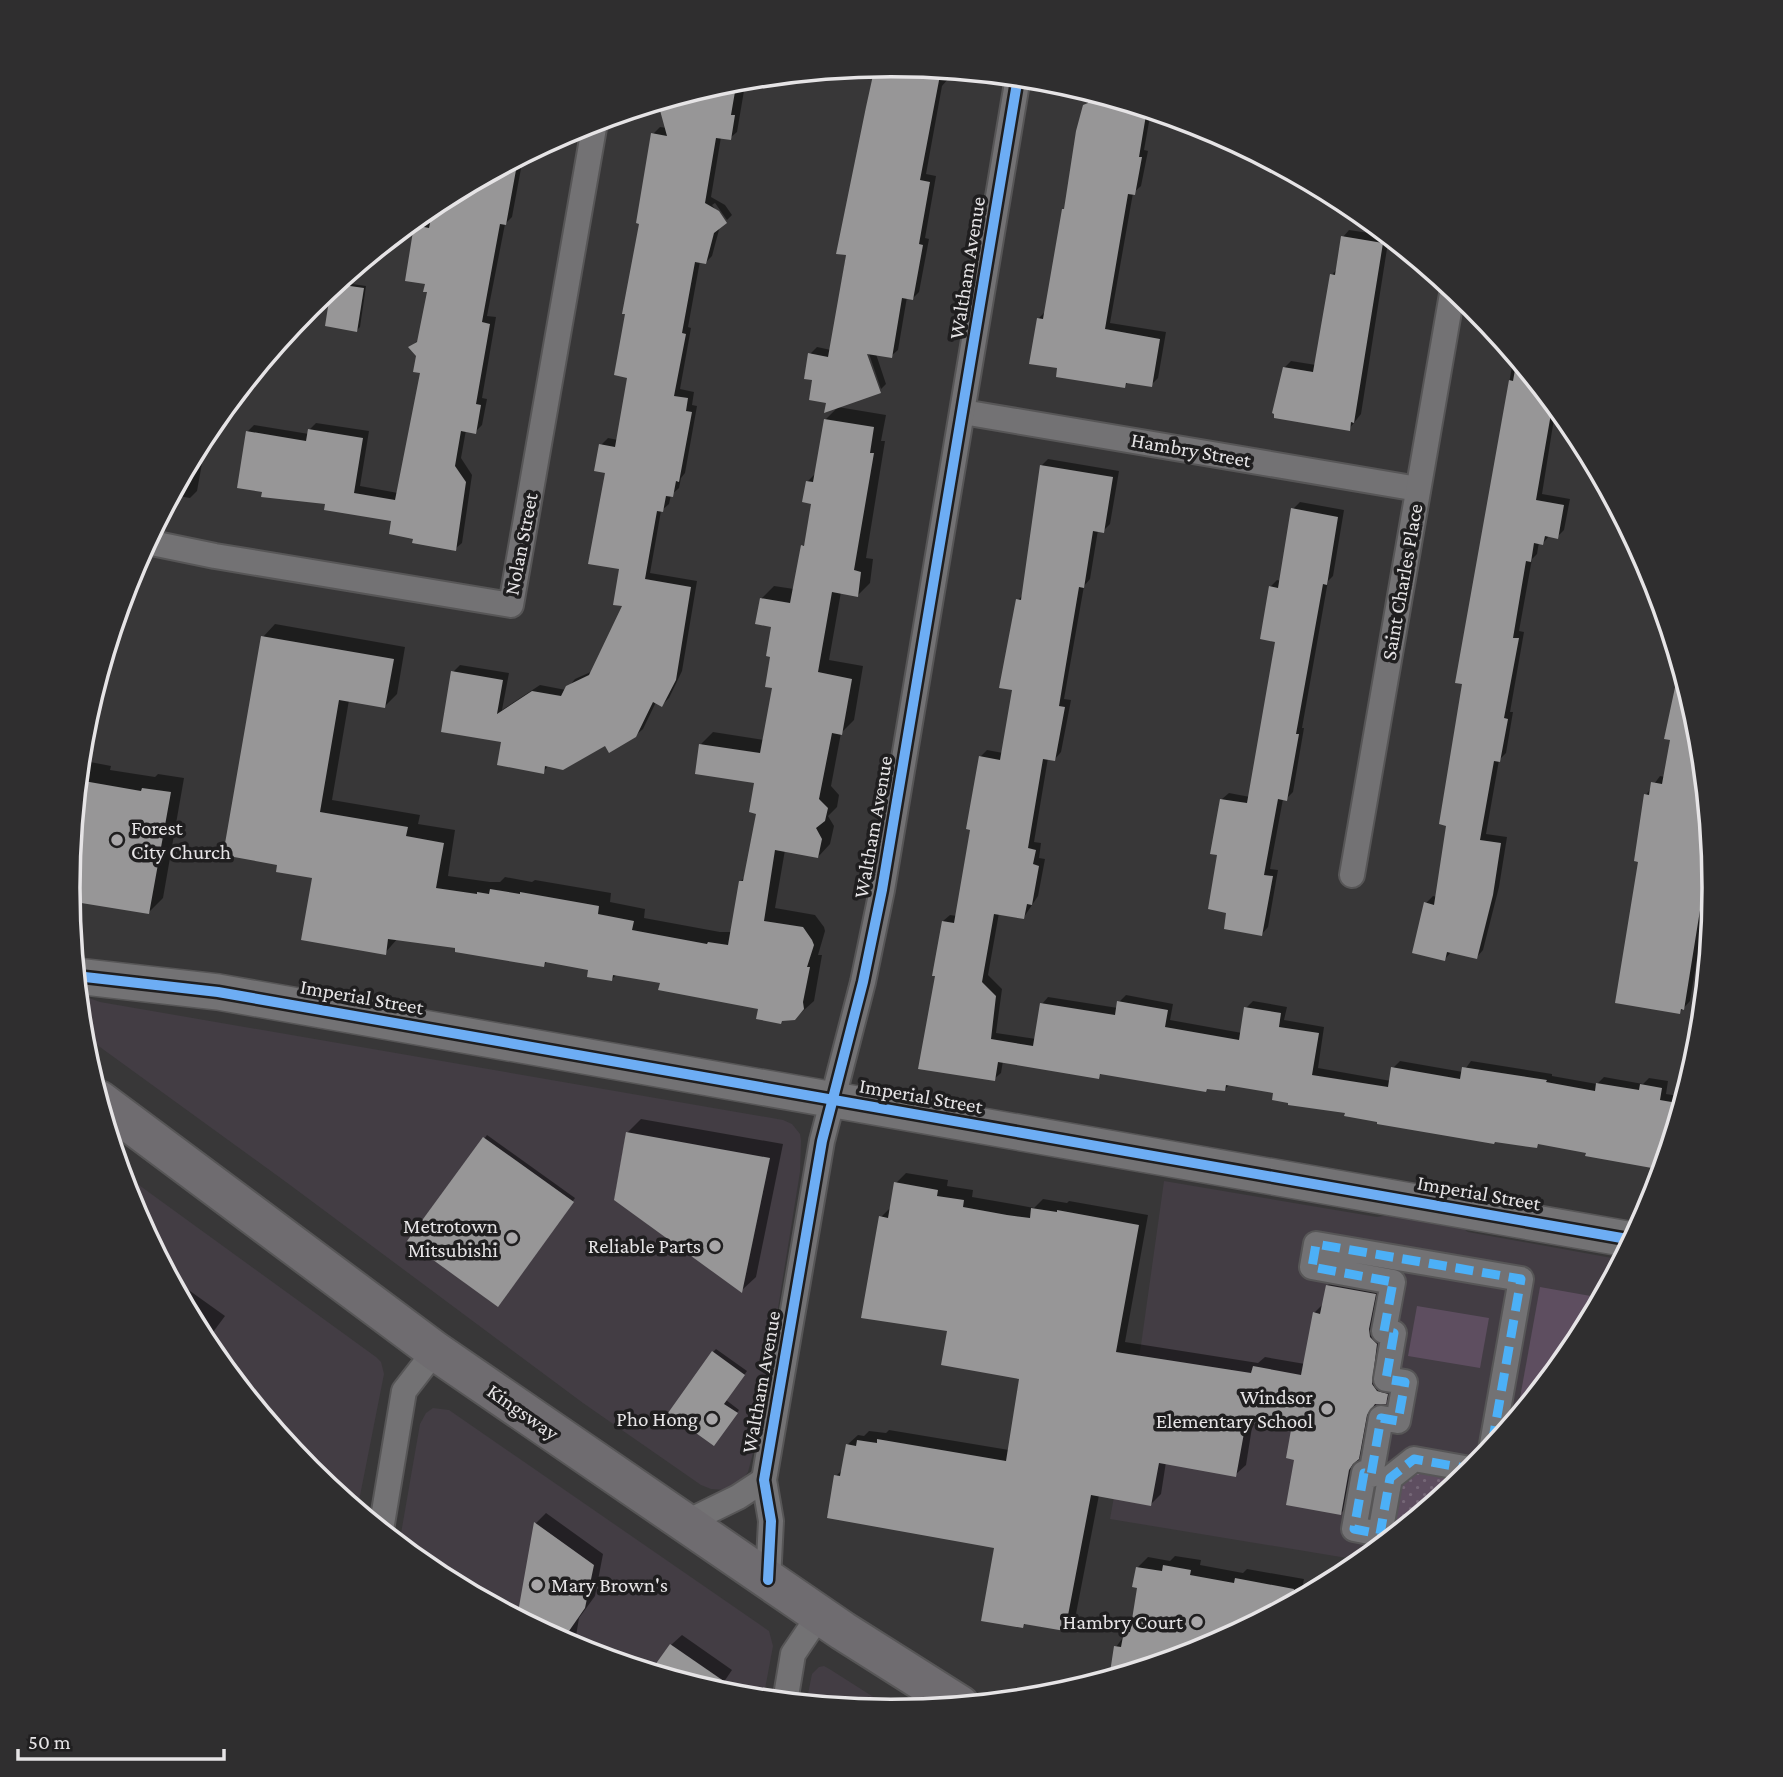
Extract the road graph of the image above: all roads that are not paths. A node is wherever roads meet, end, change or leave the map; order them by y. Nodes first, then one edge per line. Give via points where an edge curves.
1 (1016, 87) edge
2 (594, 134) edge
3 (1450, 300) edge
4 (963, 412) junction
5 (1418, 489) junction
6 (158, 544) edge
7 (1352, 875) dead end
8 (85, 977) edge
9 (833, 1100) junction
10 (112, 1111) edge
11 (1623, 1238) edge
12 (435, 1350) junction
13 (1494, 1432) edge
14 (1460, 1467) edge
15 (764, 1480) junction
16 (383, 1520) edge
17 (685, 1523) junction
18 (768, 1580) junction
19 (820, 1614) junction
20 (786, 1693) edge
21 (947, 1698) edge

1 - 4 street, Waltham Avenue
2 - 6 street, Nolan Street via 511,605
3 - 5 street, Saint Charles Place
4 - 5 street, Hambry Street
4 - 9 street, Waltham Avenue via 882,890
5 - 7 street, Saint Charles Place
8 - 9 street, Imperial Street via 218,992
9 - 11 street, Imperial Street
9 - 15 street, Waltham Avenue via 821,1144
10 - 12 main road, Kingsway
12 - 16 street via 404,1391
12 - 17 main road, Kingsway
13 - 14 street via 1521,1279 1316,1244 1312,1267 1393,1282 1384,1331 1394,1332 1386,1379 1405,1382 1398,1422 1381,1419 1371,1475 1364,1473 1354,1529 1380,1534 1390,1478 1414,1459
15 - 17 street, Waltham Avenue
15 - 18 street, Waltham Avenue via 771,1521
17 - 18 main road, Kingsway
18 - 19 main road, Kingsway
19 - 20 street via 793,1654
19 - 21 main road, Kingsway

